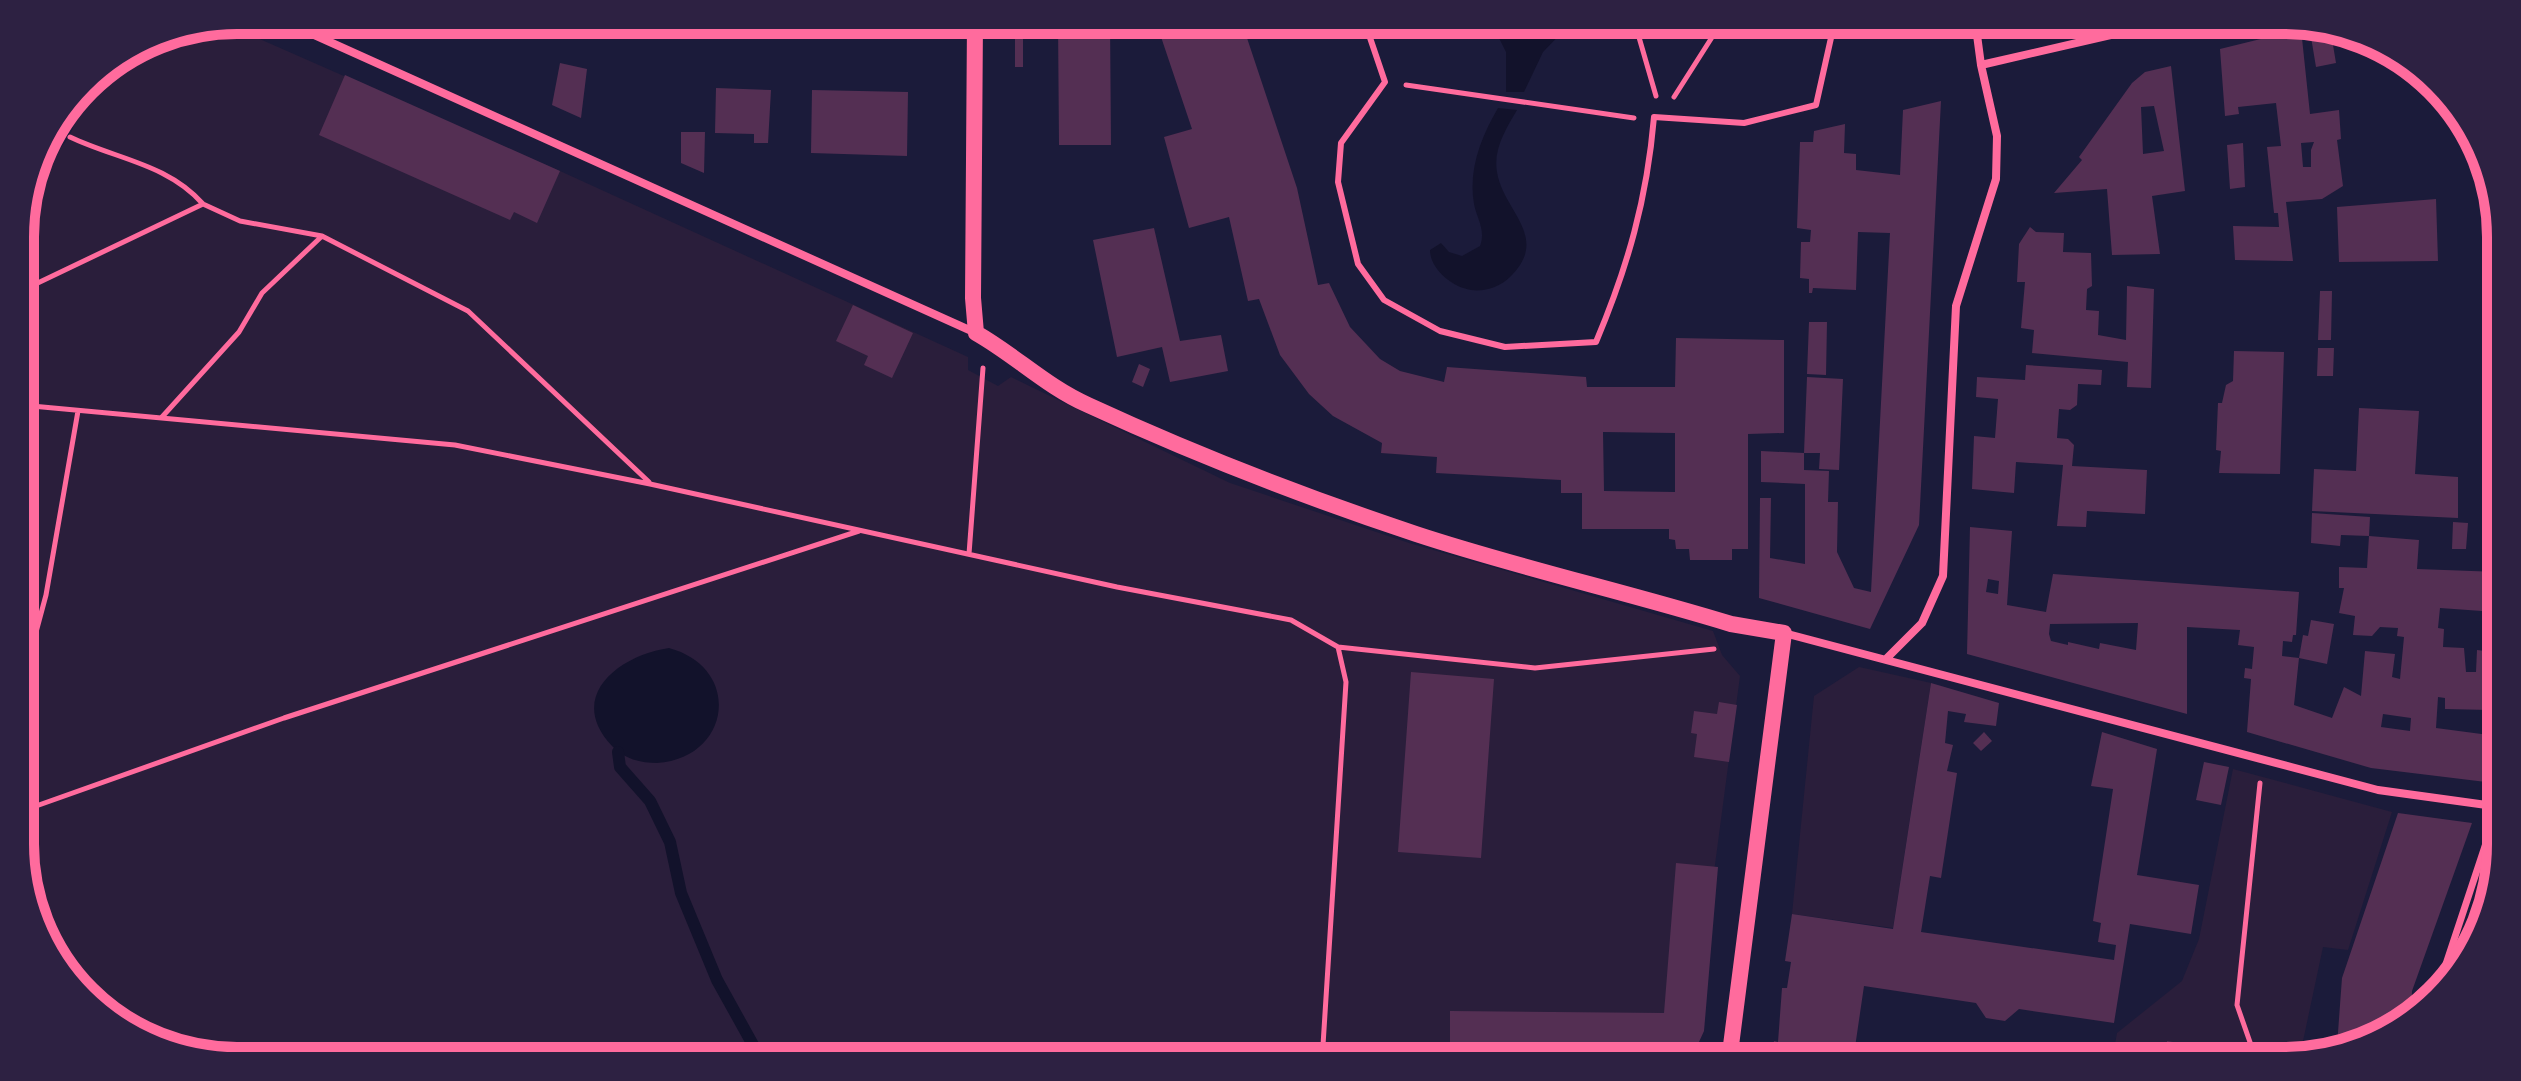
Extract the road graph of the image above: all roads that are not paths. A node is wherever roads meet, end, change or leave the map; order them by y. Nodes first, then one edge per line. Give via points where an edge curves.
1 (312, 34) edge
2 (975, 34) edge
3 (1369, 34) edge
4 (1832, 34) edge
5 (1977, 34) edge
6 (2115, 34) edge
7 (1981, 65) junction
8 (976, 333) junction
9 (1784, 633) junction
10 (1886, 659) junction
11 (2487, 805) edge
12 (2487, 845) edge
13 (2445, 968) edge
14 (1731, 1047) edge

1 - 8 street
2 - 8 main road
3 - 4 lane via 1385,82 1341,143 1338,182 1358,264 1384,300 1440,331 1505,347 1596,342 1624,276 1648,180 1657,114 1744,123 1816,105
5 - 7 street
6 - 7 street
7 - 10 street via 1997,136 1996,179 1956,306 1943,576 1922,623
8 - 9 main road via 1086,405 1277,483 1417,534 1731,624
9 - 10 street
9 - 14 main road
10 - 11 street via 2378,790
12 - 13 street

